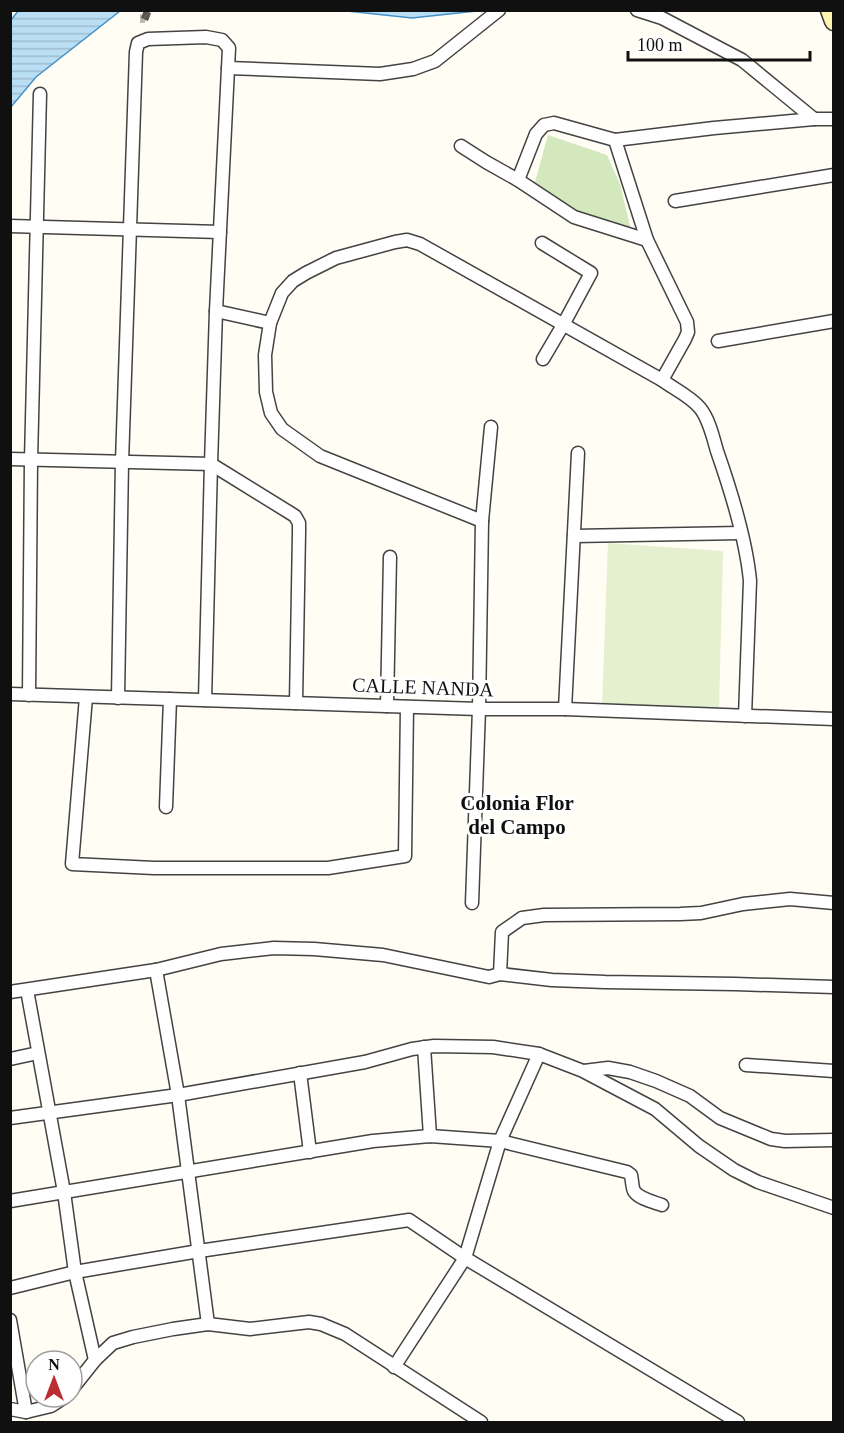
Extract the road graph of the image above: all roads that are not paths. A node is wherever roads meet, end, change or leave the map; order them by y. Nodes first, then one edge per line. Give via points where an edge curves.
1 (499, 10) edge
2 (637, 10) edge
3 (830, 10) edge
4 (834, 21) edge
5 (228, 68) junction
6 (40, 94) dead end
7 (814, 119) junction
8 (834, 119) edge
9 (615, 140) junction
10 (461, 146) dead end
11 (834, 176) edge
12 (518, 180) junction
13 (675, 201) dead end
14 (10, 226) edge
15 (38, 228) junction
16 (130, 229) junction
17 (220, 232) junction
18 (647, 240) junction
19 (542, 243) dead end
20 (216, 311) junction
21 (834, 321) edge
22 (270, 323) junction
23 (563, 325) junction
24 (718, 341) dead end
25 (543, 359) dead end
26 (662, 380) junction
27 (491, 427) dead end
28 (578, 453) dead end
29 (10, 459) edge
30 (32, 460) junction
31 (122, 462) junction
32 (210, 464) junction
33 (482, 520) junction
34 (741, 533) junction
35 (574, 536) junction
36 (390, 557) dead end
37 (10, 694) edge
38 (29, 695) junction
39 (86, 697) junction
40 (118, 698) junction
41 (170, 699) junction
42 (205, 700) junction
43 (296, 703) junction
44 (387, 706) junction
45 (407, 707) junction
46 (479, 709) junction
47 (565, 709) junction
48 (745, 716) junction
49 (834, 719) edge
50 (166, 807) dead end
51 (472, 903) dead end
52 (834, 903) edge
53 (156, 970) junction
54 (500, 974) junction
55 (834, 987) edge
56 (27, 990) junction
57 (10, 992) edge
58 (424, 1047) junction
59 (38, 1053) junction
60 (539, 1054) junction
61 (10, 1059) edge
62 (746, 1065) dead end
63 (583, 1071) junction
64 (834, 1071) edge
65 (300, 1073) junction
66 (178, 1095) junction
67 (50, 1112) junction
68 (10, 1118) edge
69 (430, 1136) junction
70 (834, 1140) edge
71 (500, 1141) junction
72 (309, 1152) junction
73 (189, 1172) junction
74 (64, 1192) junction
75 (10, 1201) edge
76 (662, 1205) dead end
77 (834, 1208) edge
78 (199, 1251) junction
79 (465, 1258) junction
80 (75, 1272) junction
81 (10, 1288) edge
82 (10, 1320) edge
83 (208, 1324) junction
84 (95, 1360) junction
85 (394, 1367) junction
86 (84, 1374) edge
87 (10, 1409) edge
88 (38, 1409) edge
89 (26, 1412) junction
90 (481, 1422) edge
91 (738, 1422) edge

1 - 5 street via 435,61 413,69 380,74
2 - 7 street via 662,18 742,60
3 - 4 street
5 - 16 street via 229,48 222,40 148,39 138,43
5 - 17 street
6 - 15 street
7 - 8 street
7 - 9 street
9 - 12 street via 554,123 544,125 536,134
9 - 18 street
10 - 12 street
11 - 13 street
12 - 18 street via 574,217
14 - 15 street
15 - 16 street
15 - 30 street
16 - 17 street
16 - 31 street
17 - 20 street
18 - 26 street via 687,322 685,339
19 - 23 street via 591,273
20 - 22 street
20 - 32 street
21 - 24 street
22 - 23 street via 282,293 306,273 336,258 407,240 420,243
22 - 33 street via 265,355 266,392 271,413 282,429 320,456
23 - 25 street
23 - 26 street
26 - 34 street via 700,408 726,477
27 - 33 street
28 - 35 street
29 - 30 street
30 - 31 street
30 - 38 street
31 - 32 street
31 - 40 street
32 - 42 street
32 - 43 street via 295,516 299,523
33 - 46 street
34 - 35 street
34 - 48 street via 750,580
35 - 47 street
36 - 44 street
37 - 38 street, CALLE NANDA
38 - 39 street, CALLE NANDA
39 - 40 street, CALLE NANDA
39 - 45 street via 72,864 154,868 328,868 405,856
40 - 41 street, CALLE NANDA
41 - 42 street, CALLE NANDA
41 - 50 street
42 - 43 street, CALLE NANDA
43 - 44 street, CALLE NANDA
44 - 45 street, CALLE NANDA
45 - 46 street, CALLE NANDA
46 - 47 street, CALLE NANDA
46 - 51 street
47 - 48 street, CALLE NANDA
48 - 49 street, CALLE NANDA
52 - 54 street via 790,899 690,913 522,918 502,932
53 - 54 street via 221,954 274,948 375,954 489,977
53 - 56 street
53 - 66 street
54 - 55 street via 552,980
56 - 57 street
56 - 59 street
58 - 60 street via 494,1047
58 - 65 street
58 - 69 street
59 - 61 street
59 - 67 street
60 - 63 street
60 - 71 street
62 - 64 street
63 - 70 street via 608,1068 656,1081 690,1096 720,1118 771,1139
63 - 77 street via 655,1109 734,1170
65 - 66 street
65 - 72 street
66 - 67 street
66 - 73 street
67 - 68 street
67 - 74 street
69 - 71 street
69 - 72 street
71 - 76 street via 627,1172 632,1175 635,1192
71 - 79 street
72 - 73 street
73 - 74 street
73 - 78 street
74 - 75 street
74 - 80 street
78 - 79 street via 409,1220
78 - 80 street
78 - 83 street
79 - 85 street
79 - 91 street
80 - 81 street
80 - 84 street
82 - 89 street
83 - 84 street via 123,1340
83 - 85 street via 250,1329 321,1324 345,1334
84 - 86 street
85 - 90 street
87 - 89 street
88 - 89 street

